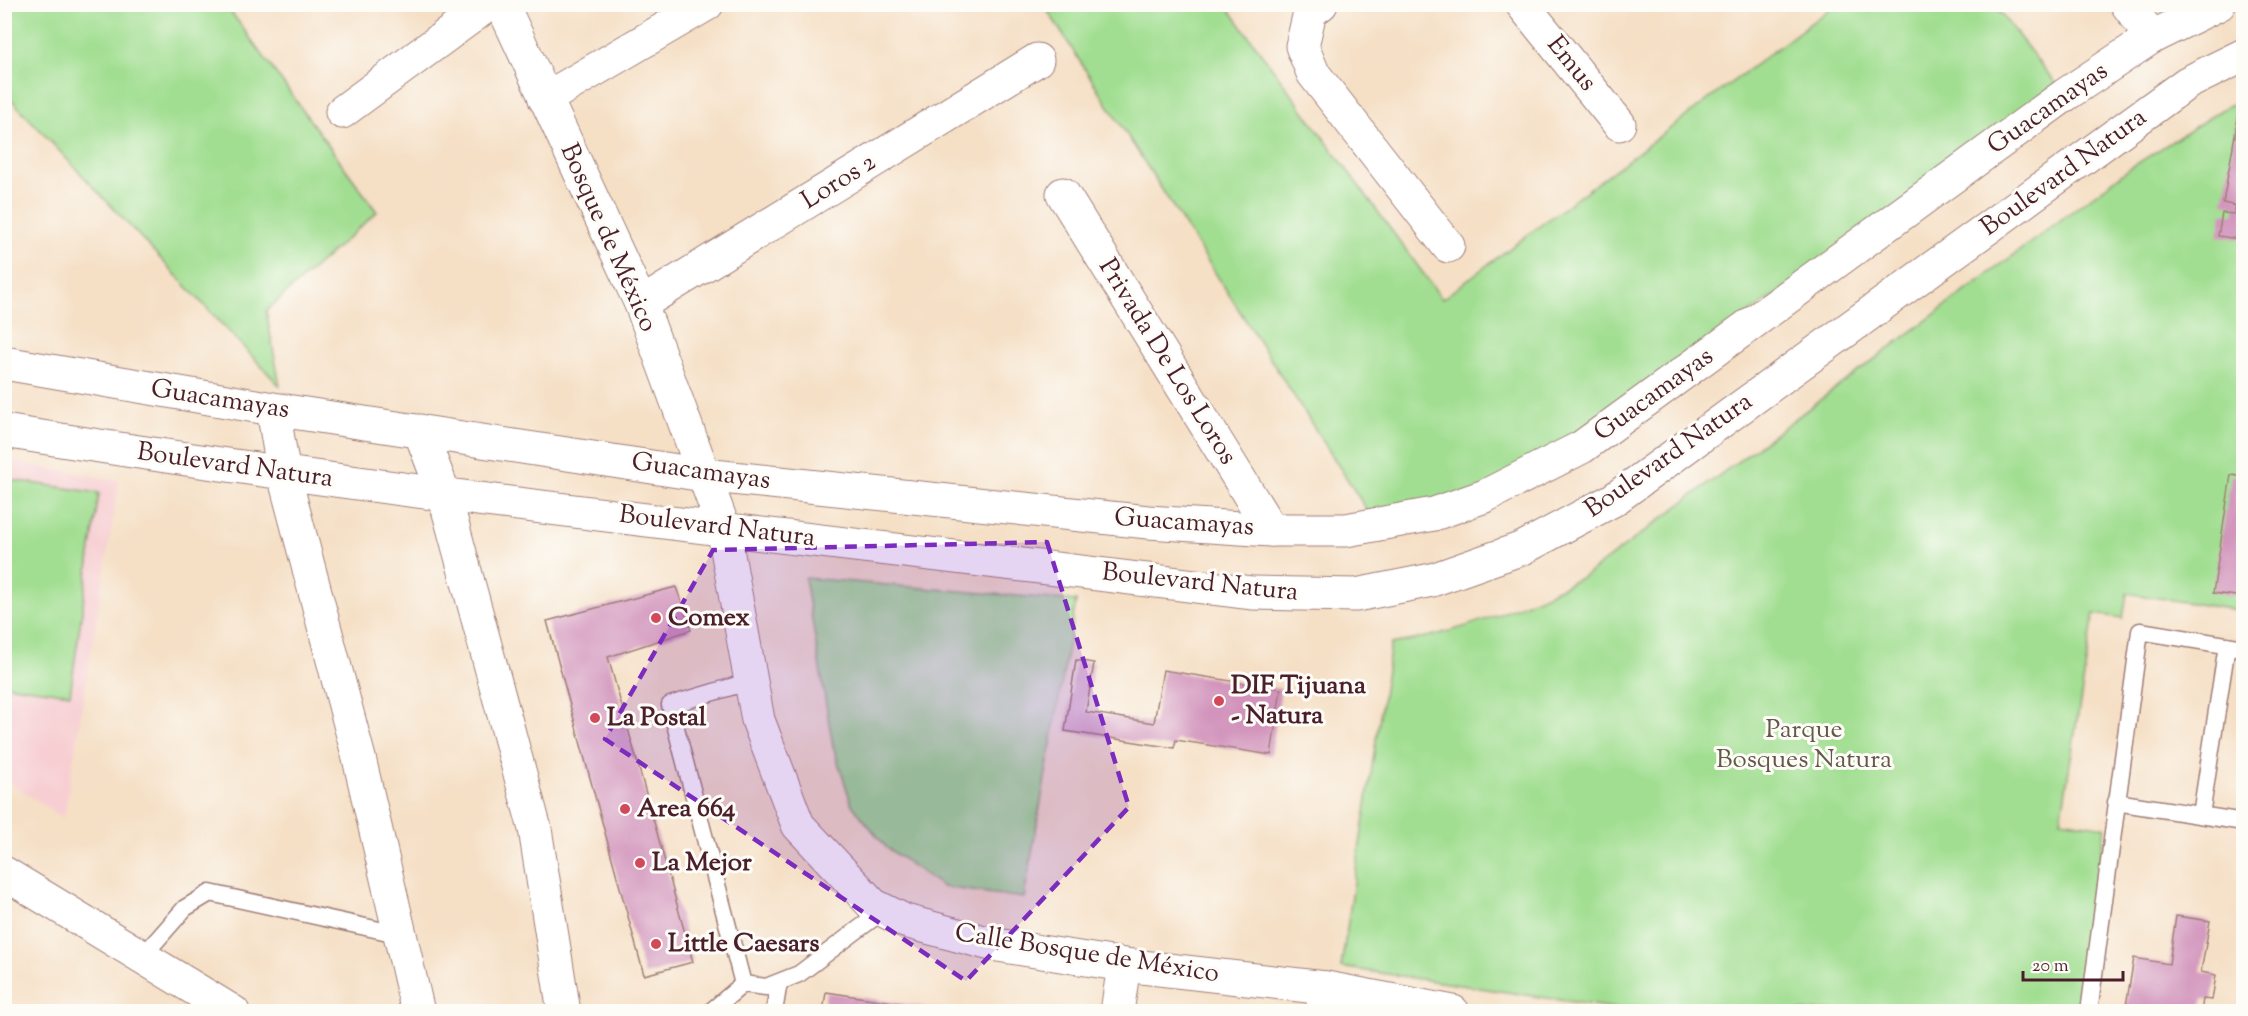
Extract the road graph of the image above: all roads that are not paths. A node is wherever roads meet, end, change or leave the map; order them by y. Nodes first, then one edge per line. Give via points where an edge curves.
1 (489, 4) edge
2 (502, 4) edge
3 (706, 4) edge
4 (1321, 4) edge
5 (1522, 4) edge
6 (2127, 4) edge
7 (2218, 4) edge
8 (2152, 37) junction
9 (2244, 55) edge
10 (1037, 60) dead end
11 (545, 99) junction
12 (342, 112) dead end
13 (1619, 124) dead end
14 (1064, 194) dead end
15 (1448, 246) dead end
16 (641, 304) junction
17 (4, 363) edge
18 (273, 410) junction
19 (4, 431) edge
20 (420, 431) junction
21 (284, 475) junction
22 (704, 475) junction
23 (444, 494) junction
24 (723, 527) junction
25 (1271, 530) junction
26 (2235, 646) edge
27 (751, 681) junction
28 (2116, 802) junction
29 (2201, 815) junction
30 (2244, 822) edge
31 (4, 873) edge
32 (884, 910) junction
33 (402, 935) junction
34 (142, 957) junction
35 (1124, 965) junction
36 (779, 982) junction
37 (743, 984) junction
38 (1324, 1000) edge
39 (233, 1011) edge
40 (418, 1011) edge
41 (564, 1011) edge
42 (710, 1011) edge
43 (774, 1011) edge
44 (1117, 1011) edge
45 (1453, 1011) edge
46 (2089, 1011) edge

1 - 12 street
2 - 11 street, Bosque de México
3 - 11 street
4 - 15 street via 1310,12 1302,46 1313,73
5 - 13 street, Emus
6 - 8 street
7 - 8 street, Guacamayas
8 - 25 street, Guacamayas via 2065,95 1582,447 1485,496 1434,514 1346,530
9 - 24 street, Boulevard Natura via 2187,83 1613,500 1523,548 1432,580 1356,595 1252,592
10 - 16 street, Loros 2
11 - 16 street, Bosque de México
14 - 25 street, Privada De Los Loros
16 - 22 street, Bosque de México
17 - 18 street, Guacamayas
18 - 20 street, Guacamayas
18 - 21 street
19 - 21 street, Boulevard Natura
20 - 22 street, Guacamayas
20 - 23 street
21 - 23 street, Boulevard Natura
21 - 33 street
22 - 24 street, Calle Bosque de México
22 - 25 street, Guacamayas via 1148,522
23 - 24 street, Boulevard Natura
23 - 41 street via 535,829
24 - 27 street, Calle Bosque de México
26 - 28 lane via 2140,631
26 - 29 lane
27 - 32 street, Calle Bosque de México via 758,720 798,825 873,905
27 - 37 lane via 670,705
28 - 29 lane
28 - 46 lane
29 - 30 lane
31 - 34 street
32 - 35 street, Calle Bosque de México via 905,921 992,944
32 - 36 lane via 799,974
33 - 34 lane via 210,893 185,908
33 - 40 street
34 - 39 street
35 - 38 street, Calle Bosque de México
35 - 44 street
36 - 37 lane via 765,987
36 - 43 lane
37 - 42 lane
38 - 45 street, Calle Bosque de México

